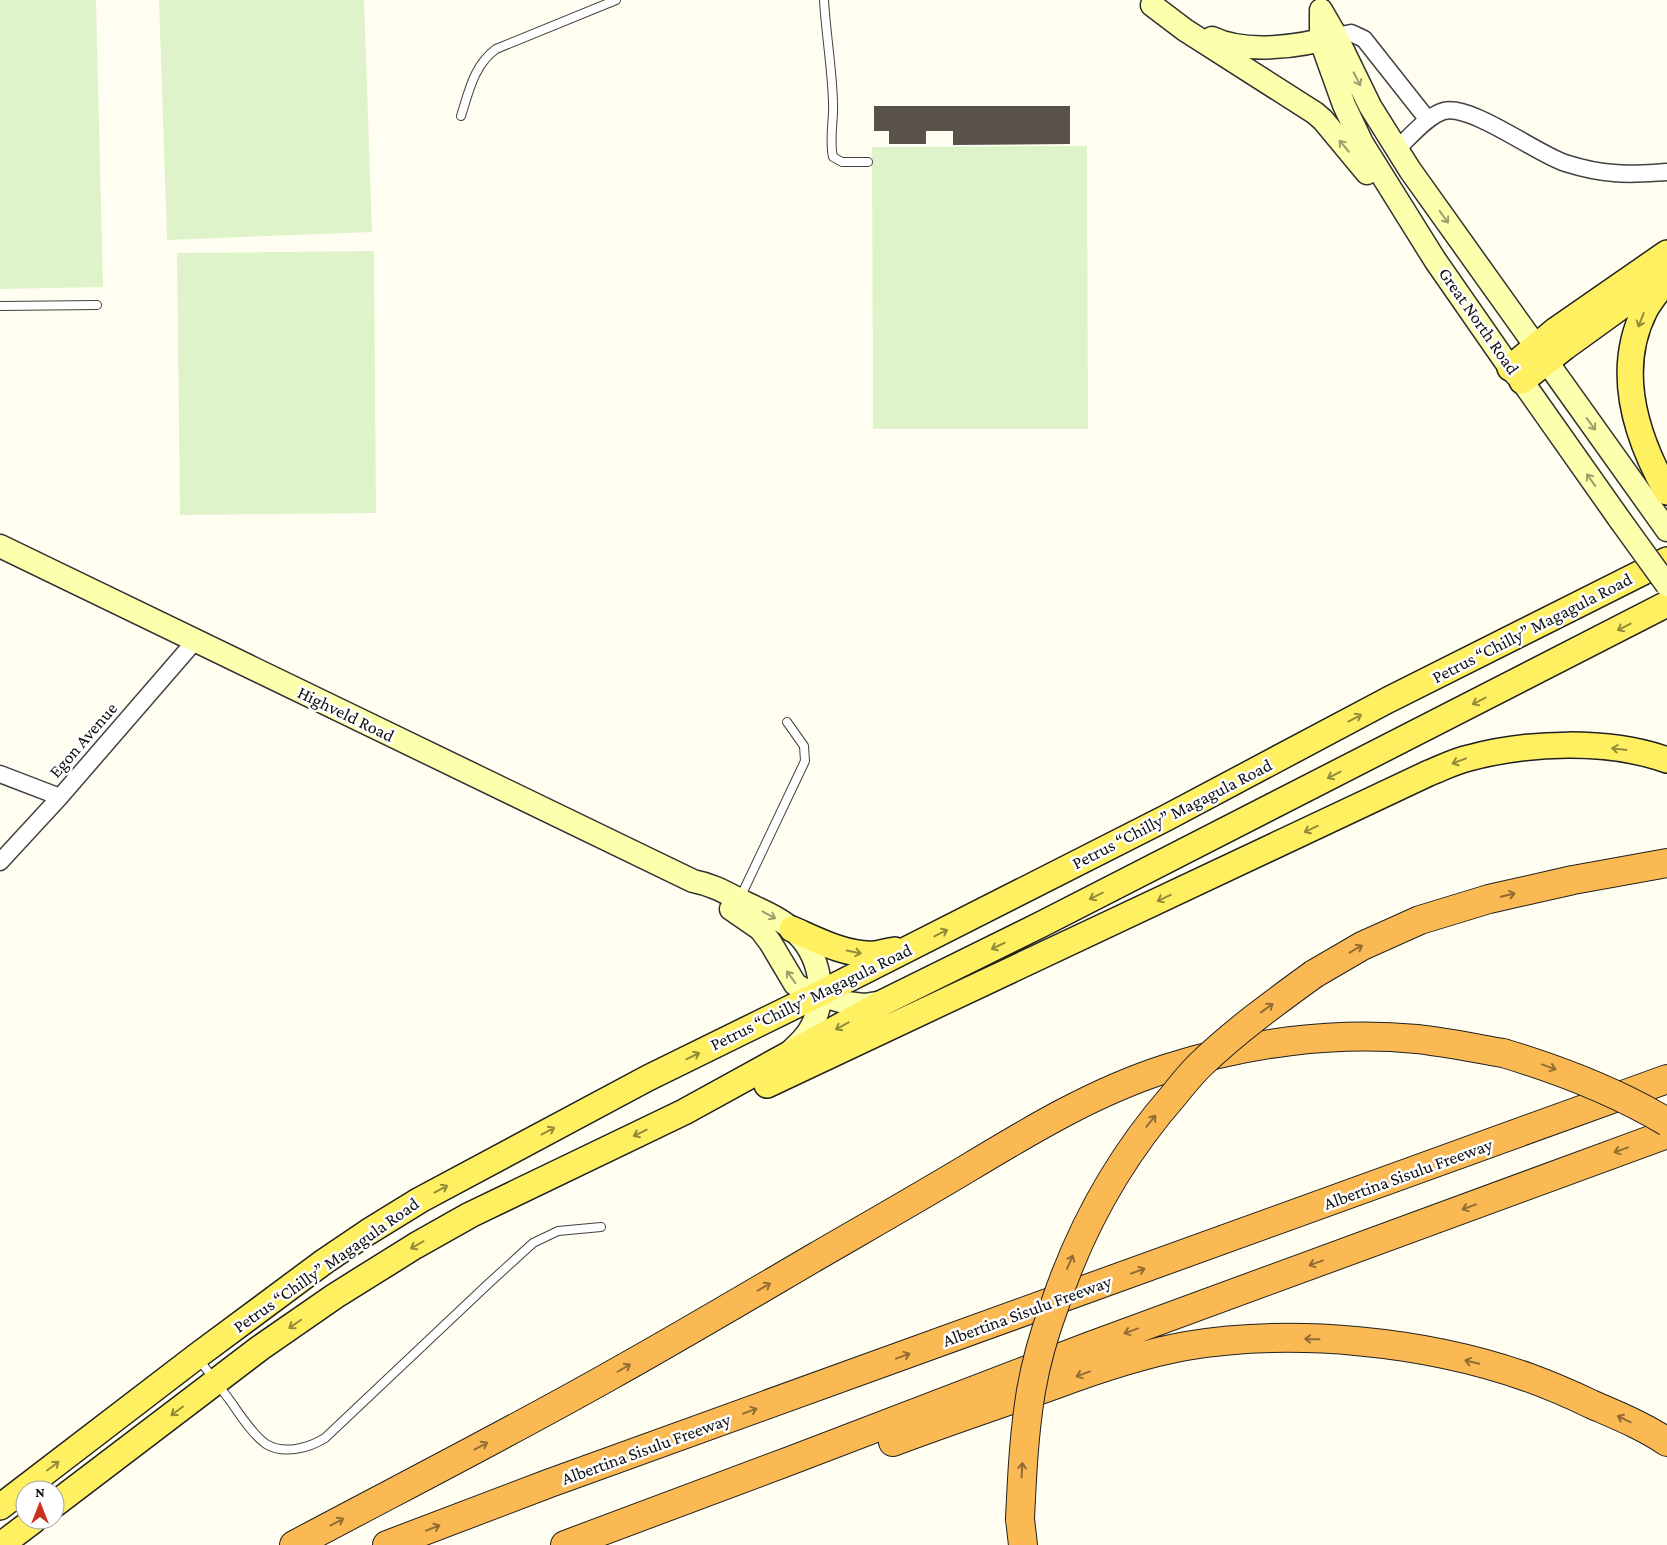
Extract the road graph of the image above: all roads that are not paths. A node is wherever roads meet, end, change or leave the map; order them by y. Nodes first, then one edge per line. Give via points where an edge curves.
1 (616, 0) edge
2 (824, 0) edge
3 (1149, 2) edge
4 (1320, 5) edge
5 (1329, 38) junction
6 (461, 116) dead end
7 (1428, 120) junction
8 (1397, 149) junction
9 (868, 162) dead end
10 (1667, 172) edge
11 (1401, 208) junction
12 (1667, 253) edge
13 (1667, 273) edge
14 (1667, 279) edge
15 (0, 306) edge
16 (97, 306) dead end
17 (1541, 353) junction
18 (1516, 374) junction
19 (1659, 500) edge
20 (1667, 530) edge
21 (0, 546) edge
22 (1667, 556) edge
23 (1667, 560) edge
24 (1632, 577) junction
25 (1667, 585) edge
26 (1667, 604) edge
27 (195, 641) junction
28 (788, 722) dead end
29 (1667, 760) edge
30 (0, 774) edge
31 (60, 797) junction
32 (0, 862) edge
33 (1667, 863) edge
34 (693, 882) junction
35 (739, 900) junction
36 (792, 929) junction
37 (915, 946) junction
38 (819, 994) junction
39 (884, 1002) junction
40 (782, 1058) junction
41 (1667, 1079) edge
42 (684, 1112) junction
43 (1667, 1122) edge
44 (1667, 1134) edge
45 (601, 1227) dead end
46 (196, 1356) junction
47 (216, 1382) junction
48 (1667, 1442) edge
49 (792, 1460) junction
50 (65, 1496) edge
51 (0, 1507) edge
52 (21, 1530) edge
53 (1021, 1532) edge
54 (1, 1545) edge
55 (294, 1545) edge
56 (387, 1545) edge
57 (565, 1545) edge

1 - 6 lane via 496,49 479,67
2 - 9 lane via 832,70 833,157 842,162
3 - 5 main road via 1205,35 1237,46 1255,48
11 -> 3 main road via 1390,200 1323,120 1185,30
4 - 5 main road
5 - 7 street via 1351,33 1364,39
5 -> 8 main road, Great North Road
5 - 11 main road, Great North Road via 1344,105 1362,143
7 - 8 street
7 - 10 street via 1443,111 1455,110 1489,123 1562,162 1615,174
8 -> 17 main road, Great North Road
11 - 18 main road, Great North Road
12 - 17 main road
13 - 17 main road
14 -> 19 main road via 1645,310 1639,326 1633,347 1630,383 1632,402
15 - 16 lane
17 - 18 main road
17 -> 19 main road, Great North Road
25 -> 18 main road, Great North Road, bridge
19 - 20 main road, Great North Road
21 - 27 main road, Highveld Road
22 - 24 main road
23 - 24 main road, Petrus “Chilly” Magagula Road
37 -> 24 main road, Petrus “Chilly” Magagula Road
26 -> 39 main road, Petrus “Chilly” Magagula Road
27 - 31 street, Egon Avenue
27 - 34 main road, Highveld Road
28 - 35 lane via 804,746 805,761
29 -> 42 main road via 1622,749 1575,746 1508,750 1468,758 1429,773 740,1097
30 - 31 street
31 - 32 street, Egon Avenue
53 -> 33 highway, bridge via 1022,1462 1031,1390 1042,1342 1064,1276 1093,1211 1121,1164 1150,1122 1198,1066 1257,1015 1314,974 1362,946 1420,920 1498,897
34 - 35 main road, Highveld Road via 709,884
38 -> 34 main road, Highveld Road via 795,984 760,929 705,895
35 -> 36 main road, Highveld Road
36 -> 37 main road via 858,953 875,954
36 - 38 main road, Highveld Road via 814,959
37 - 38 main road, Petrus “Chilly” Magagula Road
38 - 39 main road, Highveld Road via 864,1005
38 - 40 main road, Highveld Road via 817,1011 808,1032
46 -> 38 main road, Petrus “Chilly” Magagula Road via 332,1256 420,1200 648,1078
39 -> 40 main road, Petrus “Chilly” Magagula Road
40 - 42 main road, Petrus “Chilly” Magagula Road
56 -> 41 highway, Albertina Sisulu Freeway
42 -> 47 main road, Petrus “Chilly” Magagula Road via 470,1215 415,1246 335,1296
55 -> 43 highway, bridge via 606,1378 1021,1136 1076,1106 1165,1069 1255,1046 1354,1037 1416,1039 1503,1052 1544,1065 1588,1082
44 -> 49 highway via 1090,1346
45 - 47 lane via 558,1231 533,1243 325,1438 312,1446 279,1449 266,1444 245,1422
46 - 47 lane
51 -> 46 main road, Petrus “Chilly” Magagula Road
47 -> 50 main road, Petrus “Chilly” Magagula Road
48 -> 49 highway via 1564,1392 1477,1362 1382,1344 1333,1339 1281,1339 1229,1341 1151,1354 1089,1372 840,1460
49 - 57 highway
52 - 54 main road

